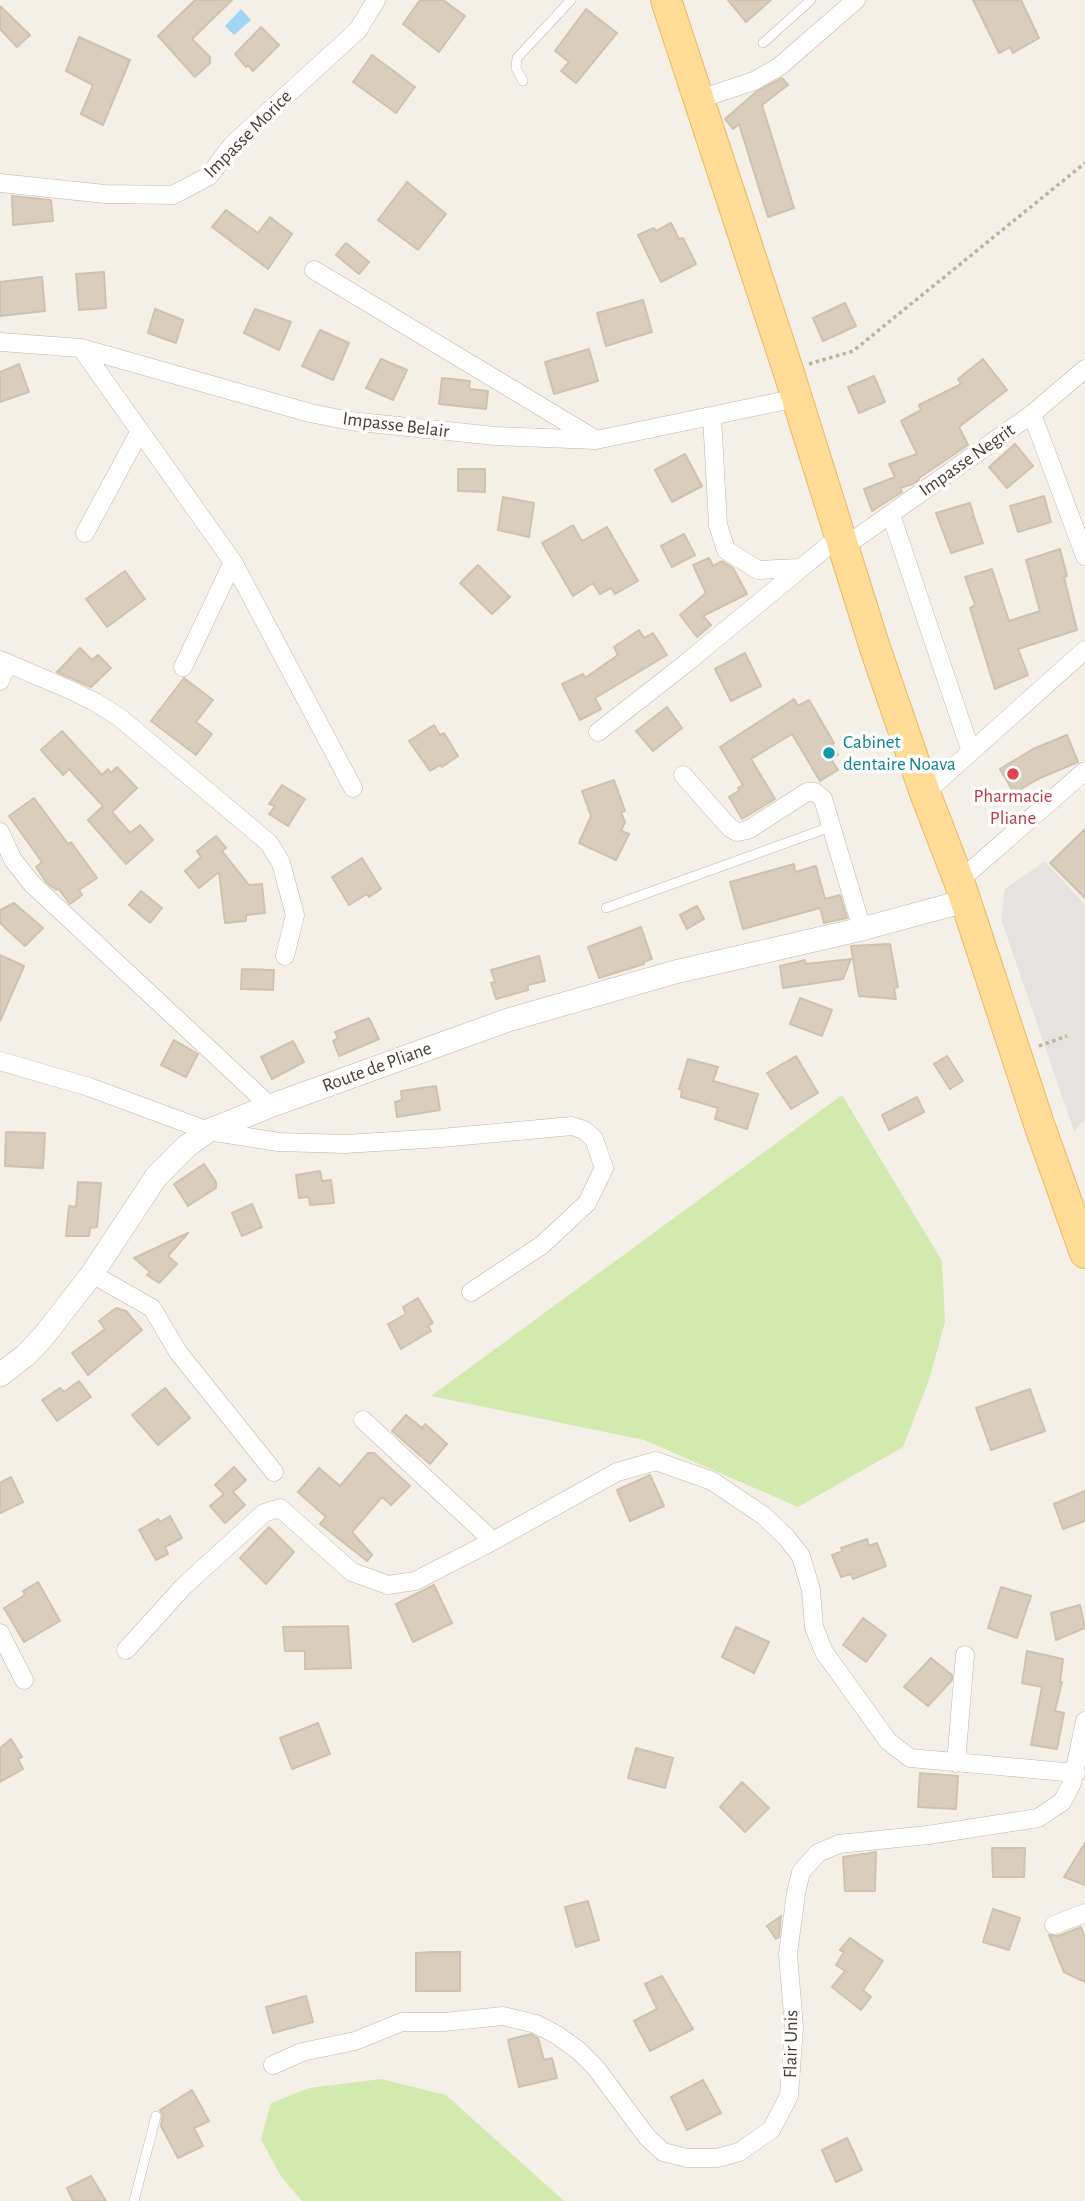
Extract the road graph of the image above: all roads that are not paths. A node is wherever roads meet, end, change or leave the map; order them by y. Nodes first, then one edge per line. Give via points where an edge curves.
1 (376, 0) edge
2 (571, 0) edge
3 (666, 0) edge
4 (811, 0) edge
5 (845, 3) edge
6 (762, 43) dead end
7 (523, 81) dead end
8 (699, 99) junction
9 (0, 183) edge
10 (314, 270) dead end
11 (0, 342) edge
12 (81, 348) junction
13 (1085, 369) edge
14 (793, 384) junction
15 (1032, 414) junction
16 (712, 417) junction
17 (140, 431) junction
18 (596, 440) junction
19 (891, 514) junction
20 (85, 533) dead end
21 (842, 541) junction
22 (1085, 556) edge
23 (233, 562) junction
24 (799, 568) junction
25 (1085, 650) edge
26 (3, 662) edge
27 (183, 667) dead end
28 (0, 681) edge
29 (598, 732) dead end
30 (971, 752) junction
31 (1085, 771) edge
32 (683, 775) dead end
33 (352, 788) dead end
34 (925, 793) junction
35 (833, 826) junction
36 (0, 832) edge
37 (962, 891) junction
38 (606, 908) dead end
39 (862, 929) junction
40 (285, 956) dead end
41 (0, 1061) edge
42 (270, 1106) junction
43 (208, 1131) junction
44 (1085, 1253) edge
45 (92, 1274) junction
46 (471, 1292) dead end
47 (0, 1375) edge
48 (363, 1420) dead end
49 (274, 1472) dead end
50 (493, 1541) junction
51 (0, 1633) edge
52 (126, 1650) dead end
53 (965, 1655) dead end
54 (24, 1680) dead end
55 (1085, 1721) edge
56 (956, 1763) junction
57 (1076, 1773) junction
58 (1085, 1913) edge
59 (1054, 1925) dead end
60 (273, 2066) dead end
61 (156, 2116) dead end
62 (134, 2201) edge

1 - 9 street, Impasse Morice via 358,30 233,144 209,176 173,195 105,194
2 - 7 lane via 517,58
3 - 8 main road
4 - 6 lane
5 - 8 street via 780,66
8 - 14 main road
10 - 18 street
11 - 12 street, Impasse Belair
12 - 17 street
12 - 18 street, Impasse Belair via 350,421 495,436
13 - 15 street, Impasse Negrit
14 - 16 street, Impasse Belair
14 - 21 main road
15 - 19 street, Impasse Negrit
15 - 22 street
16 - 18 street, Impasse Belair
16 - 24 street via 718,525 726,550 758,569
17 - 20 street
17 - 23 street
19 - 21 street, Impasse Negrit
19 - 30 street
21 - 24 street, Impasse Negrit
21 - 34 main road
23 - 27 street
23 - 33 street
24 - 29 street, Impasse Negrit
25 - 30 street
26 - 28 street
26 - 40 street via 95,702 119,718 269,843 281,863 295,915
30 - 34 street
31 - 37 street
32 - 35 street via 737,832 748,830 807,792 823,799
34 - 37 main road
35 - 38 lane
35 - 39 street
36 - 42 street via 13,860 32,884
37 - 39 street, Route de Pliane
37 - 44 main road
39 - 42 street, Route de Pliane via 676,972 508,1020
41 - 43 street via 89,1087
42 - 43 street, Route de Pliane
43 - 45 street, Route de Pliane via 156,1177
43 - 46 street via 326,1144 572,1126 584,1130 594,1139 604,1168 587,1203 542,1245
45 - 47 street, Route de Pliane via 43,1337
45 - 49 street via 152,1308 178,1352
48 - 50 street
50 - 52 street via 415,1581 388,1585 352,1572 280,1508 264,1513 225,1547
50 - 56 street via 617,1472 656,1461 712,1481 764,1516 801,1556 811,1590 814,1627 824,1652 888,1741 910,1758
51 - 54 street
53 - 56 street
55 - 57 street, Flair Unis
56 - 57 street
57 - 60 street, Flair Unis via 1062,1802 1038,1818 839,1844 818,1853 801,1872 788,1954 794,2027 789,2096 771,2130 739,2152 717,2158 663,2152 579,2051 536,2024 503,2016 402,2022 355,2041 302,2052
58 - 59 street
61 - 62 lane

